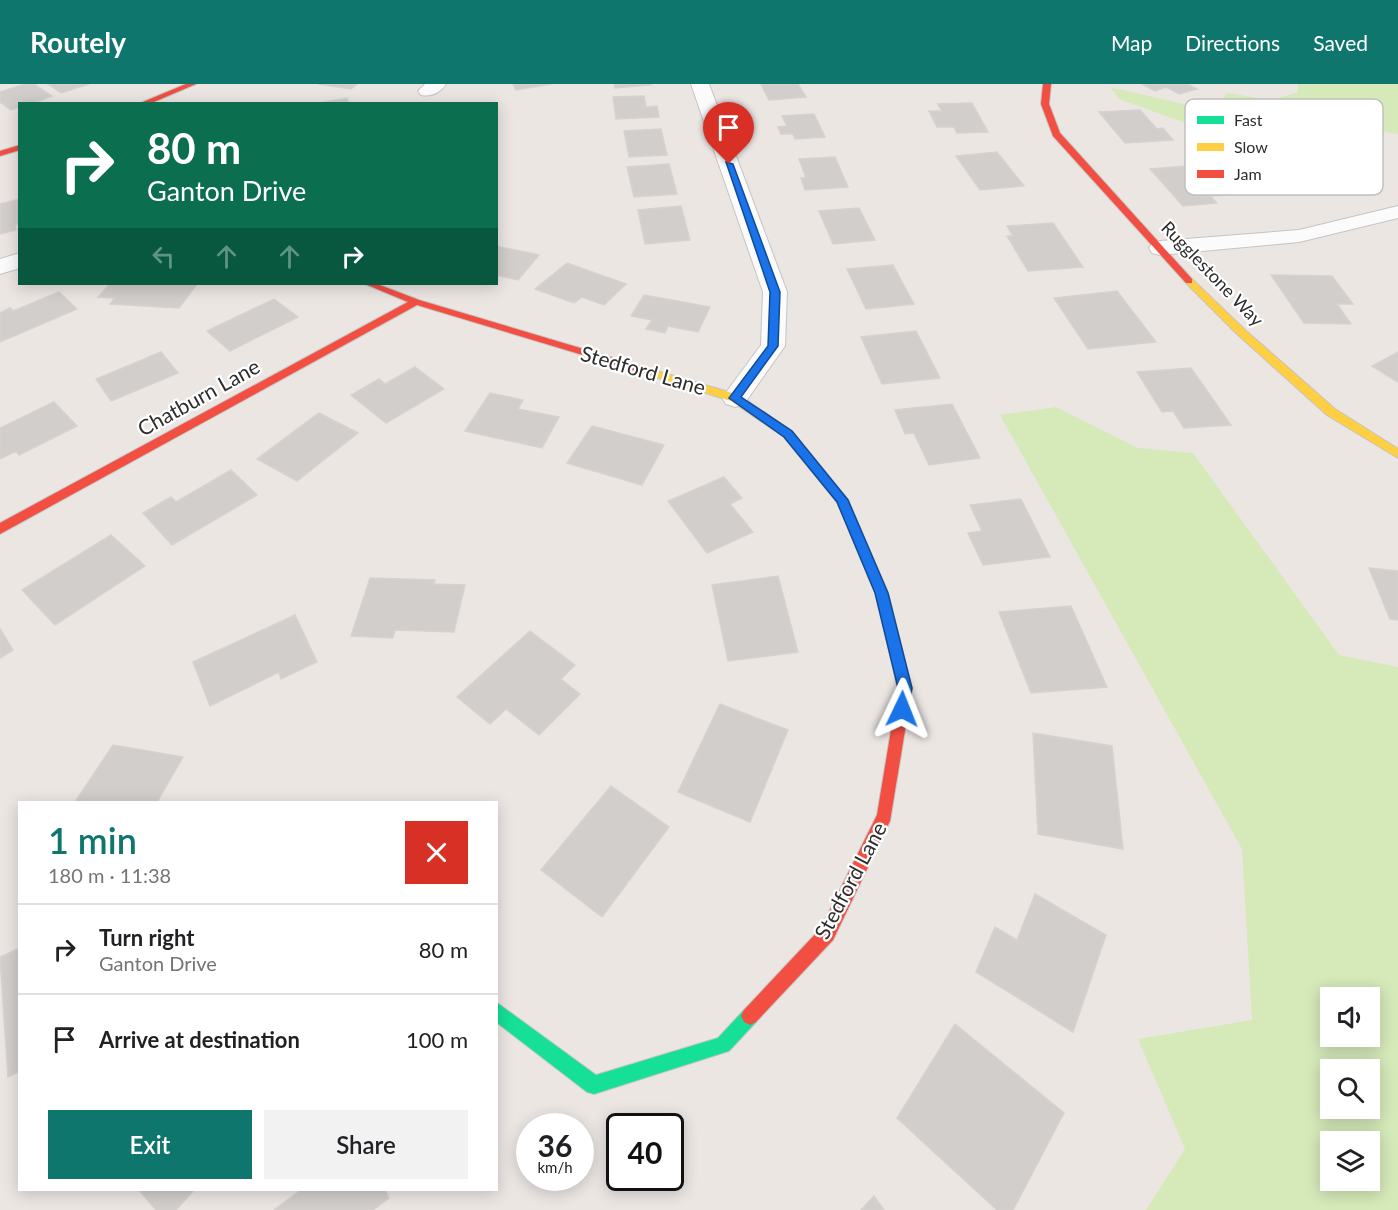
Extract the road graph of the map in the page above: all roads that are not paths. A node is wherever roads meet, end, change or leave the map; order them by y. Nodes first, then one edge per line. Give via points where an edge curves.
1 (192, 84) edge
2 (700, 84) edge
3 (1047, 84) edge
4 (146, 102) edge
5 (18, 148) edge
6 (0, 154) edge
7 (1398, 212) edge
8 (1160, 248) junction
9 (18, 261) edge
10 (0, 267) edge
11 (373, 285) edge
12 (416, 302) junction
13 (735, 398) junction
14 (1398, 454) edge
15 (0, 529) edge
16 (498, 1013) edge

1 - 4 street
2 - 13 street via 775,292 773,346
3 - 8 street, Rugglestone Way via 1045,104 1056,134
5 - 6 street
7 - 8 street via 1299,236
8 - 14 street, Rugglestone Way via 1241,332 1331,412
9 - 10 street
11 - 12 street, Stedford Lane
12 - 13 street, Stedford Lane
12 - 15 street, Chatburn Lane
13 - 16 street, Stedford Lane via 788,434 842,500 882,593 905,688 885,816 827,934 723,1045 594,1085

